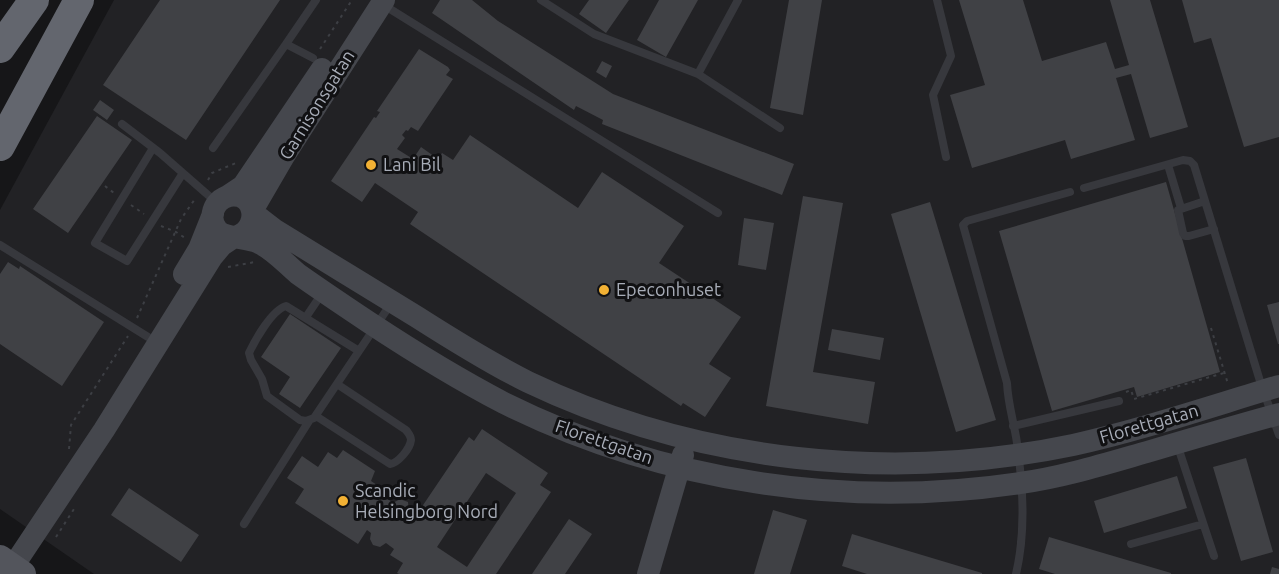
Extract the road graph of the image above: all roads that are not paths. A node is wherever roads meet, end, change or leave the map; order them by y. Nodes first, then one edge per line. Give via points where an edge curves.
1 (34, 0) edge
2 (79, 0) edge
3 (316, 0) edge
4 (541, 0) edge
5 (738, 0) edge
6 (938, 0) edge
7 (378, 1) edge
8 (286, 44) junction
9 (0, 48) edge
10 (313, 58) dead end
11 (698, 74) junction
12 (122, 124) dead end
13 (780, 128) dead end
14 (0, 146) edge
15 (153, 148) junction
16 (213, 148) dead end
17 (946, 157) dead end
18 (1168, 165) junction
19 (183, 173) junction
20 (1084, 189) dead end
21 (1070, 192) dead end
22 (1205, 201) junction
23 (220, 204) junction
24 (1181, 208) junction
25 (253, 212) junction
26 (718, 213) dead end
27 (1214, 229) junction
28 (236, 236) junction
29 (0, 245) edge
30 (323, 292) junction
31 (392, 302) junction
32 (306, 317) junction
33 (376, 327) junction
34 (148, 337) junction
35 (359, 351) junction
36 (337, 384) junction
37 (1271, 388) edge
38 (1120, 397) road end
39 (312, 418) junction
40 (1277, 421) edge
41 (1013, 426) junction
42 (104, 430) junction
43 (687, 438) junction
44 (1176, 443) junction
45 (1017, 454) junction
46 (679, 467) junction
47 (1020, 483) junction
48 (244, 524) dead end
49 (1203, 524) junction
50 (1131, 544) dead end
51 (1214, 556) dead end
52 (0, 558) edge
53 (8, 574) edge
54 (23, 574) edge
55 (648, 574) edge
56 (1016, 574) edge

1 - 9 highway
2 - 14 highway
3 - 8 lane
4 - 11 lane via 594,34
5 - 11 lane
6 - 17 lane via 951,56 933,95
7 - 23 street, Garnisonsgatan via 243,186
7 - 25 street, Garnisonsgatan
7 - 26 lane
8 - 10 lane
8 - 16 lane
11 - 13 lane
12 - 15 lane
15 - 19 lane
15 - 19 lane via 95,243 127,261
18 - 20 lane
18 - 22 lane via 1190,161
18 - 24 lane
19 - 23 lane
21 - 41 lane via 963,225 1007,383
22 - 24 lane
22 - 27 lane
23 - 25 street via 241,198
23 - 28 street via 213,220 217,230
23 - 34 street, Garnisonsgatan
24 - 27 lane via 1178,214 1185,236
25 - 28 street, Garnisonsgatan via 252,225
25 - 31 street, Florettgatan via 275,230
27 - 37 lane
28 - 30 street, Florettgatan via 265,246
28 - 42 street, Garnisonsgatan via 212,257
29 - 34 lane
30 - 32 lane
30 - 33 street, Florettgatan
31 - 33 lane
31 - 43 street, Florettgatan via 547,391
32 - 35 lane
32 - 39 lane via 288,306 280,308 249,353 269,399 300,420
33 - 35 lane
33 - 46 street, Florettgatan via 442,369 531,416
34 - 42 street, Garnisonsgatan
35 - 36 lane
36 - 39 lane
36 - 39 lane via 409,433 411,442 398,462 387,463
37 - 40 lane
37 - 45 street, Florettgatan via 1094,440
38 - 41 lane
39 - 48 lane
40 - 44 street, Florettgatan
41 - 45 lane
42 - 53 street, Garnisonsgatan
43 - 45 street, Florettgatan via 765,454 863,463
43 - 46 street
44 - 47 street, Florettgatan via 1094,468
44 - 49 lane
45 - 47 lane
46 - 47 street, Florettgatan via 748,482 855,493 924,492
46 - 55 street
47 - 56 lane via 1022,548
49 - 50 lane
49 - 51 lane
52 - 54 main road

